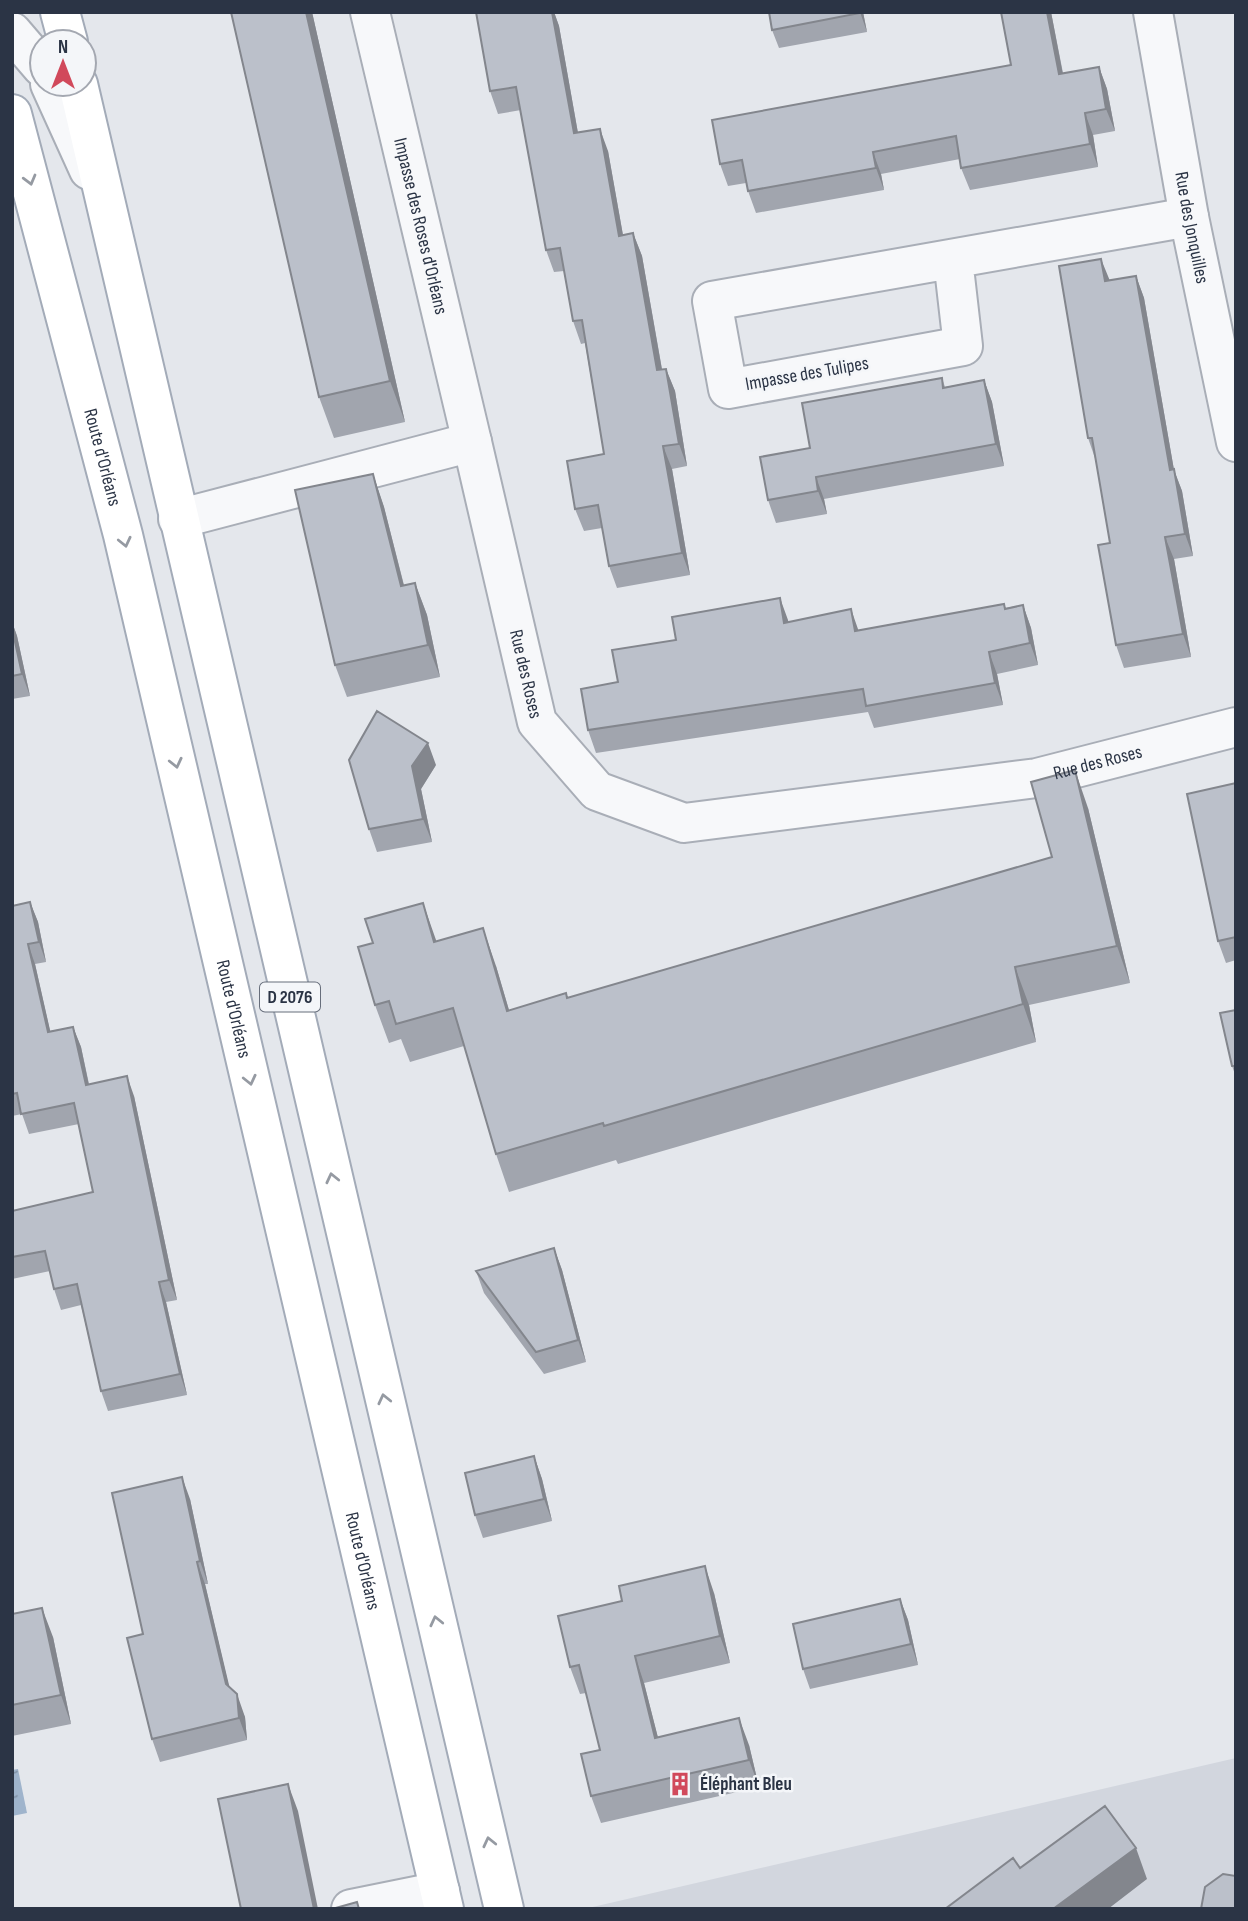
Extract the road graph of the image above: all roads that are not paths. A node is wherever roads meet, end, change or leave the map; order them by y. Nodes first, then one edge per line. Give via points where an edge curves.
1 (370, 12) edge
2 (1153, 12) edge
3 (12, 32) edge
4 (28, 51) edge
5 (56, 98) edge
6 (81, 98) edge
7 (12, 114) edge
8 (109, 213) junction
9 (1189, 217) junction
10 (953, 259) junction
11 (471, 442) junction
12 (1236, 442) edge
13 (178, 519) junction
14 (1236, 727) edge
15 (442, 1900) edge
16 (351, 1909) edge
17 (504, 1909) edge

1 - 11 street, Impasse des Roses d'Orléans
2 - 9 street, Rue des Jonquilles
3 - 4 street
5 - 8 street, D 2076
6 - 8 main road, D 2076
7 -> 15 main road, Route d'Orléans / D 2076 via 123,535
8 - 13 main road, D 2076
9 - 10 street, Impasse des Tulipes
9 - 12 street, Rue des Jonquilles
10 - 10 street, Impasse des Tulipes via 712,301 728,389 963,346
11 - 13 street
11 - 14 street, Rue des Roses via 537,722 597,791 634,805 684,823 1037,778
17 -> 13 main road, D 2076
15 - 16 street

